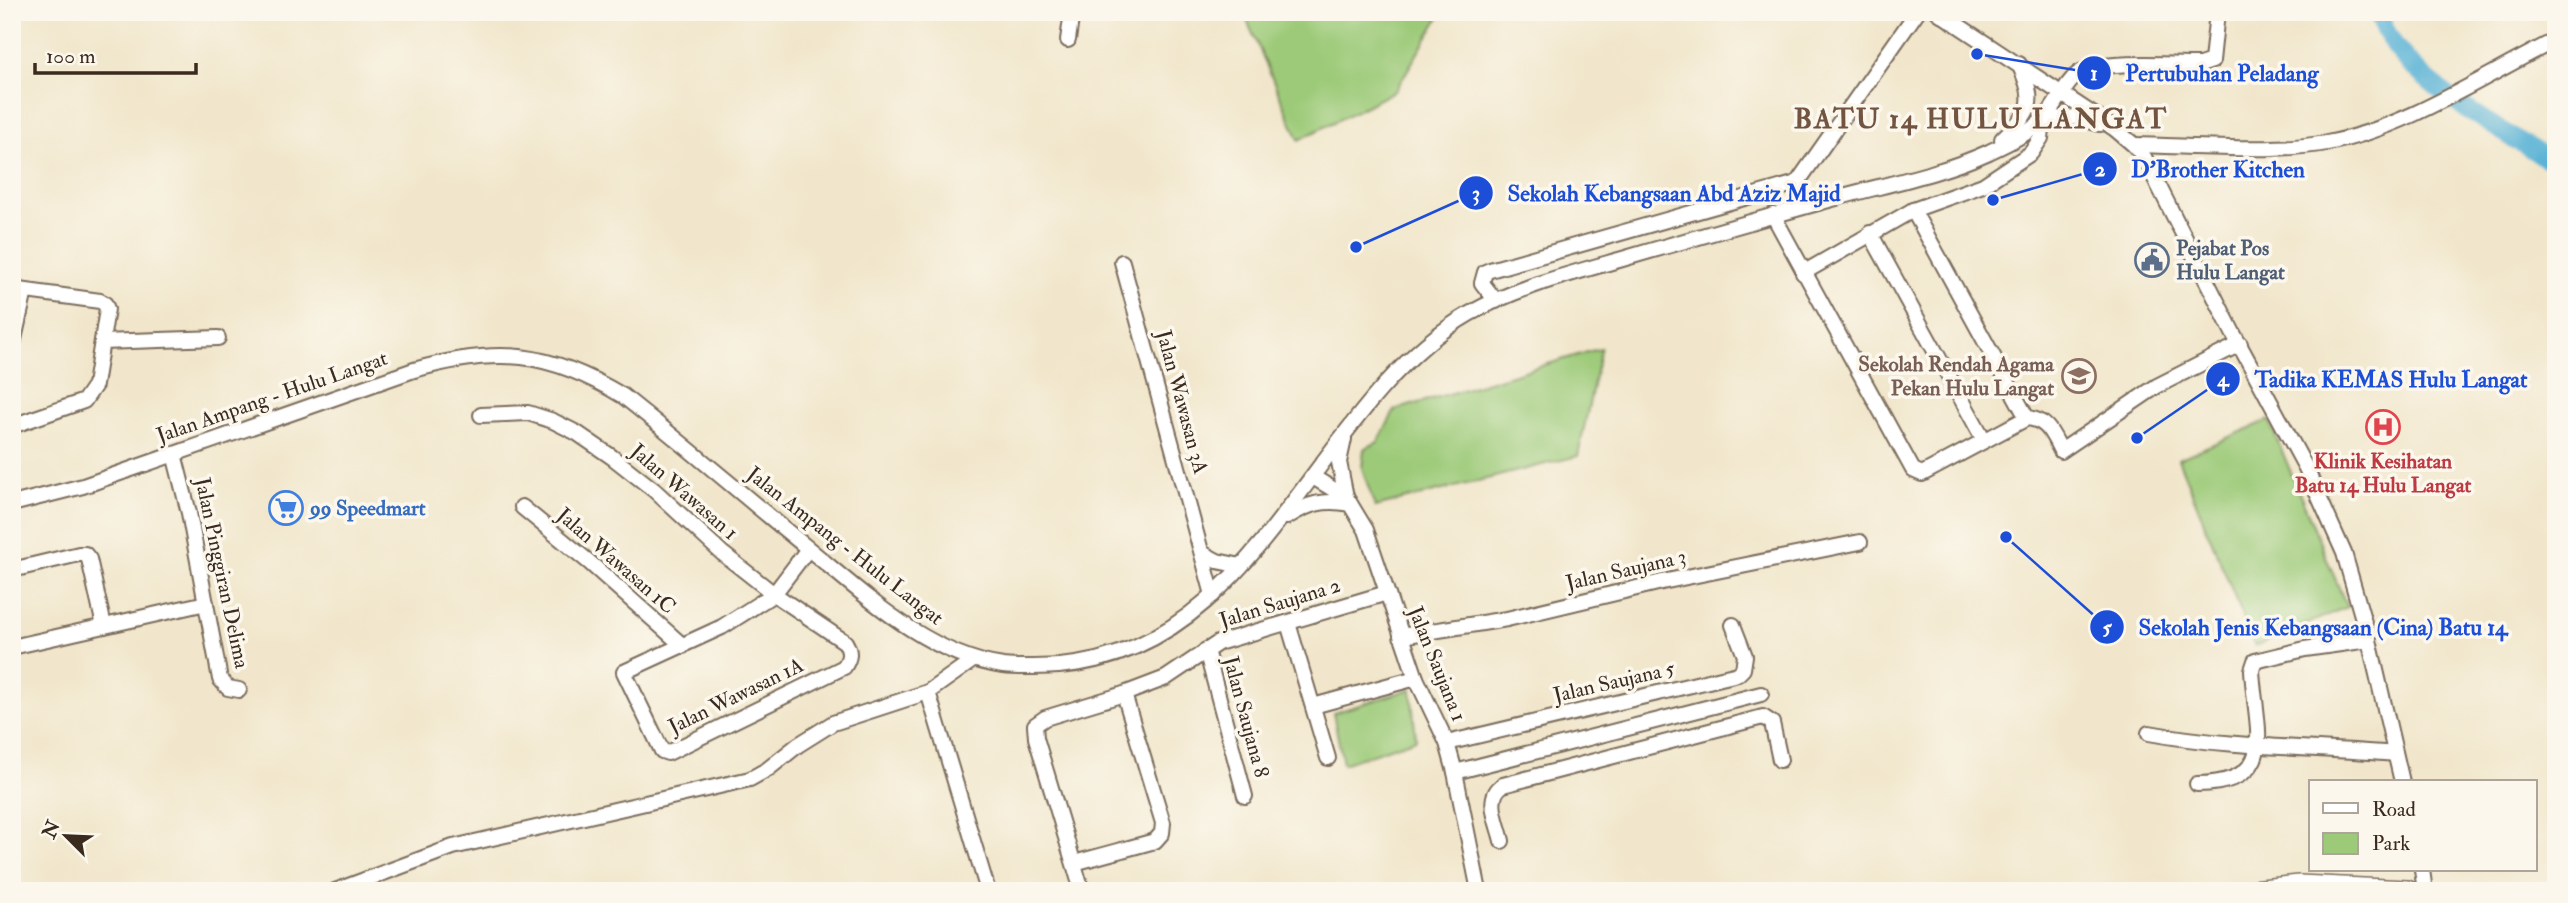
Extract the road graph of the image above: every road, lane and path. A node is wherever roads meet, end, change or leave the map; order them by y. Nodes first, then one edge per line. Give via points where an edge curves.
1 (1072, 12) edge
2 (1917, 12) edge
3 (1938, 12) edge
4 (2217, 12) edge
5 (1068, 40) dead end
6 (2556, 40) edge
7 (2019, 64) junction
8 (2063, 93) junction
9 (2043, 120) junction
10 (2134, 145) junction
11 (1988, 152) junction
12 (1913, 210) junction
13 (1773, 215) junction
14 (1870, 233) junction
15 (1122, 262) dead end
16 (1803, 273) junction
17 (19, 290) edge
18 (1496, 301) junction
19 (218, 338) dead end
20 (102, 342) junction
21 (2239, 344) junction
22 (12, 348) edge
23 (481, 415) dead end
24 (2027, 418) junction
25 (13, 426) edge
26 (1345, 434) junction
27 (1984, 440) junction
28 (174, 454) junction
29 (1313, 477) junction
30 (1349, 501) junction
31 (12, 504) edge
32 (522, 507) dead end
33 (1278, 523) junction
34 (1860, 542) dead end
35 (808, 549) junction
36 (1202, 553) junction
37 (1241, 566) junction
38 (12, 570) edge
39 (1387, 593) junction
40 (774, 594) junction
41 (1213, 595) junction
42 (206, 603) junction
43 (1288, 623) junction
44 (1733, 625) dead end
45 (103, 626) junction
46 (1401, 636) junction
47 (2369, 640) junction
48 (845, 642) joint
49 (683, 646) junction
50 (12, 647) edge
51 (1206, 650) junction
52 (973, 660) junction
53 (1416, 678) junction
54 (239, 690) dead end
55 (928, 692) junction
56 (1125, 694) junction
57 (1761, 694) dead end
58 (1313, 706) junction
59 (1627, 728) junction
60 (2149, 733) dead end
61 (1447, 743) junction
62 (2259, 748) junction
63 (1634, 751) junction
64 (2395, 754) junction
65 (1328, 758) dead end
66 (1780, 760) dead end
67 (1455, 772) junction
68 (2402, 780) edge
69 (2197, 784) dead end
70 (1245, 796) dead end
71 (1502, 841) dead end
72 (1074, 863) junction
73 (2422, 872) edge
74 (335, 891) edge
75 (988, 891) edge
76 (1082, 891) edge
77 (1479, 891) edge
78 (2252, 891) edge
79 (2407, 891) edge
80 (2426, 891) edge

1 - 5 street
2 - 18 street via 1797,183 1490,270 1482,282
3 - 7 street
4 - 8 street, Jalan Ampang - Hulu Langat via 2212,61 2096,67 2074,76
6 - 10 street via 2396,122 2329,142 2298,147
7 - 8 street
7 - 11 street via 2031,97 2027,110
8 - 9 street, Jalan Ampang - Hulu Langat
8 - 10 street
9 - 10 street via 2076,117 2097,122
9 - 11 street, Jalan Ampang - Hulu Langat
9 - 12 street via 2037,146 2015,164 1983,185
10 - 21 street
11 - 13 street, Jalan Ampang - Hulu Langat via 1926,174
12 - 14 street
12 - 24 street
13 - 16 street
13 - 18 street, Jalan Ampang - Hulu Langat via 1584,270
14 - 16 street
14 - 27 street
15 - 36 street, Jalan Wawasan 3A
16 - 27 street via 1913,470 1922,474
17 - 20 street via 105,304
17 - 22 street
18 - 26 street, Jalan Ampang - Hulu Langat via 1427,343
19 - 20 street
20 - 25 street via 95,385 84,401
21 - 24 street via 2157,386 2060,451 2047,425
21 - 47 street via 2306,468 2344,553
23 - 40 street, Jalan Wawasan 1 via 528,413 577,433 654,490
24 - 27 street
26 - 29 street, Jalan Ampang - Hulu Langat
26 - 30 street, Jalan Saujana 1 via 1339,462
28 - 31 street, Jalan Ampang - Hulu Langat via 83,486
28 - 35 street, Jalan Ampang - Hulu Langat via 435,363 478,355 513,356 586,375 623,396
28 - 42 street, Jalan Pinggiran Delima
29 - 30 street
29 - 33 street, Jalan Ampang - Hulu Langat
30 - 33 street via 1321,501
30 - 39 street, Jalan Saujana 1 via 1366,530
32 - 49 street, Jalan Wawasan 1C
33 - 37 street, Jalan Ampang - Hulu Langat
34 - 46 street, Jalan Saujana 3 via 1507,619
35 - 40 street
35 - 52 street, Jalan Ampang - Hulu Langat via 915,631
36 - 37 street
36 - 41 street, Jalan Wawasan 3A
37 - 41 street, Jalan Ampang - Hulu Langat
38 - 45 street via 85,554
39 - 43 street, Jalan Saujana 2
39 - 46 street, Jalan Saujana 1
40 - 48 street, Jalan Wawasan 1
40 - 49 street
41 - 52 street, Jalan Ampang - Hulu Langat via 1147,642 1098,660 1030,668
42 - 45 street
42 - 54 street, Jalan Pinggiran Delima via 220,679 228,688
43 - 51 street, Jalan Saujana 2
43 - 58 street
44 - 61 street, Jalan Saujana 5 via 1745,656 1738,674
45 - 50 street
46 - 53 street, Jalan Saujana 1
47 - 62 street via 2255,661
47 - 64 street
48 - 49 street, Jalan Wawasan 1A via 849,659 844,667 668,753 662,751 624,672
51 - 56 street, Jalan Saujana 2 via 1166,678
51 - 70 street, Jalan Saujana 8
52 - 55 street
53 - 58 street
53 - 61 street, Jalan Saujana 1
55 - 74 street via 833,723 750,779 453,847
55 - 75 street
56 - 72 street, Jalan Saujana 2 via 1035,725
56 - 72 street via 1163,833 1155,841
57 - 59 street
58 - 65 street
59 - 63 street
59 - 67 street
60 - 62 street
61 - 67 street, Jalan Saujana 1
62 - 64 street
62 - 69 street via 2246,771 2232,780
63 - 66 street via 1763,718 1772,723
63 - 71 street via 1503,785 1492,798
64 - 68 street
67 - 77 street, Jalan Saujana 1
72 - 76 street
73 - 80 street
78 - 79 highway via 2298,886

